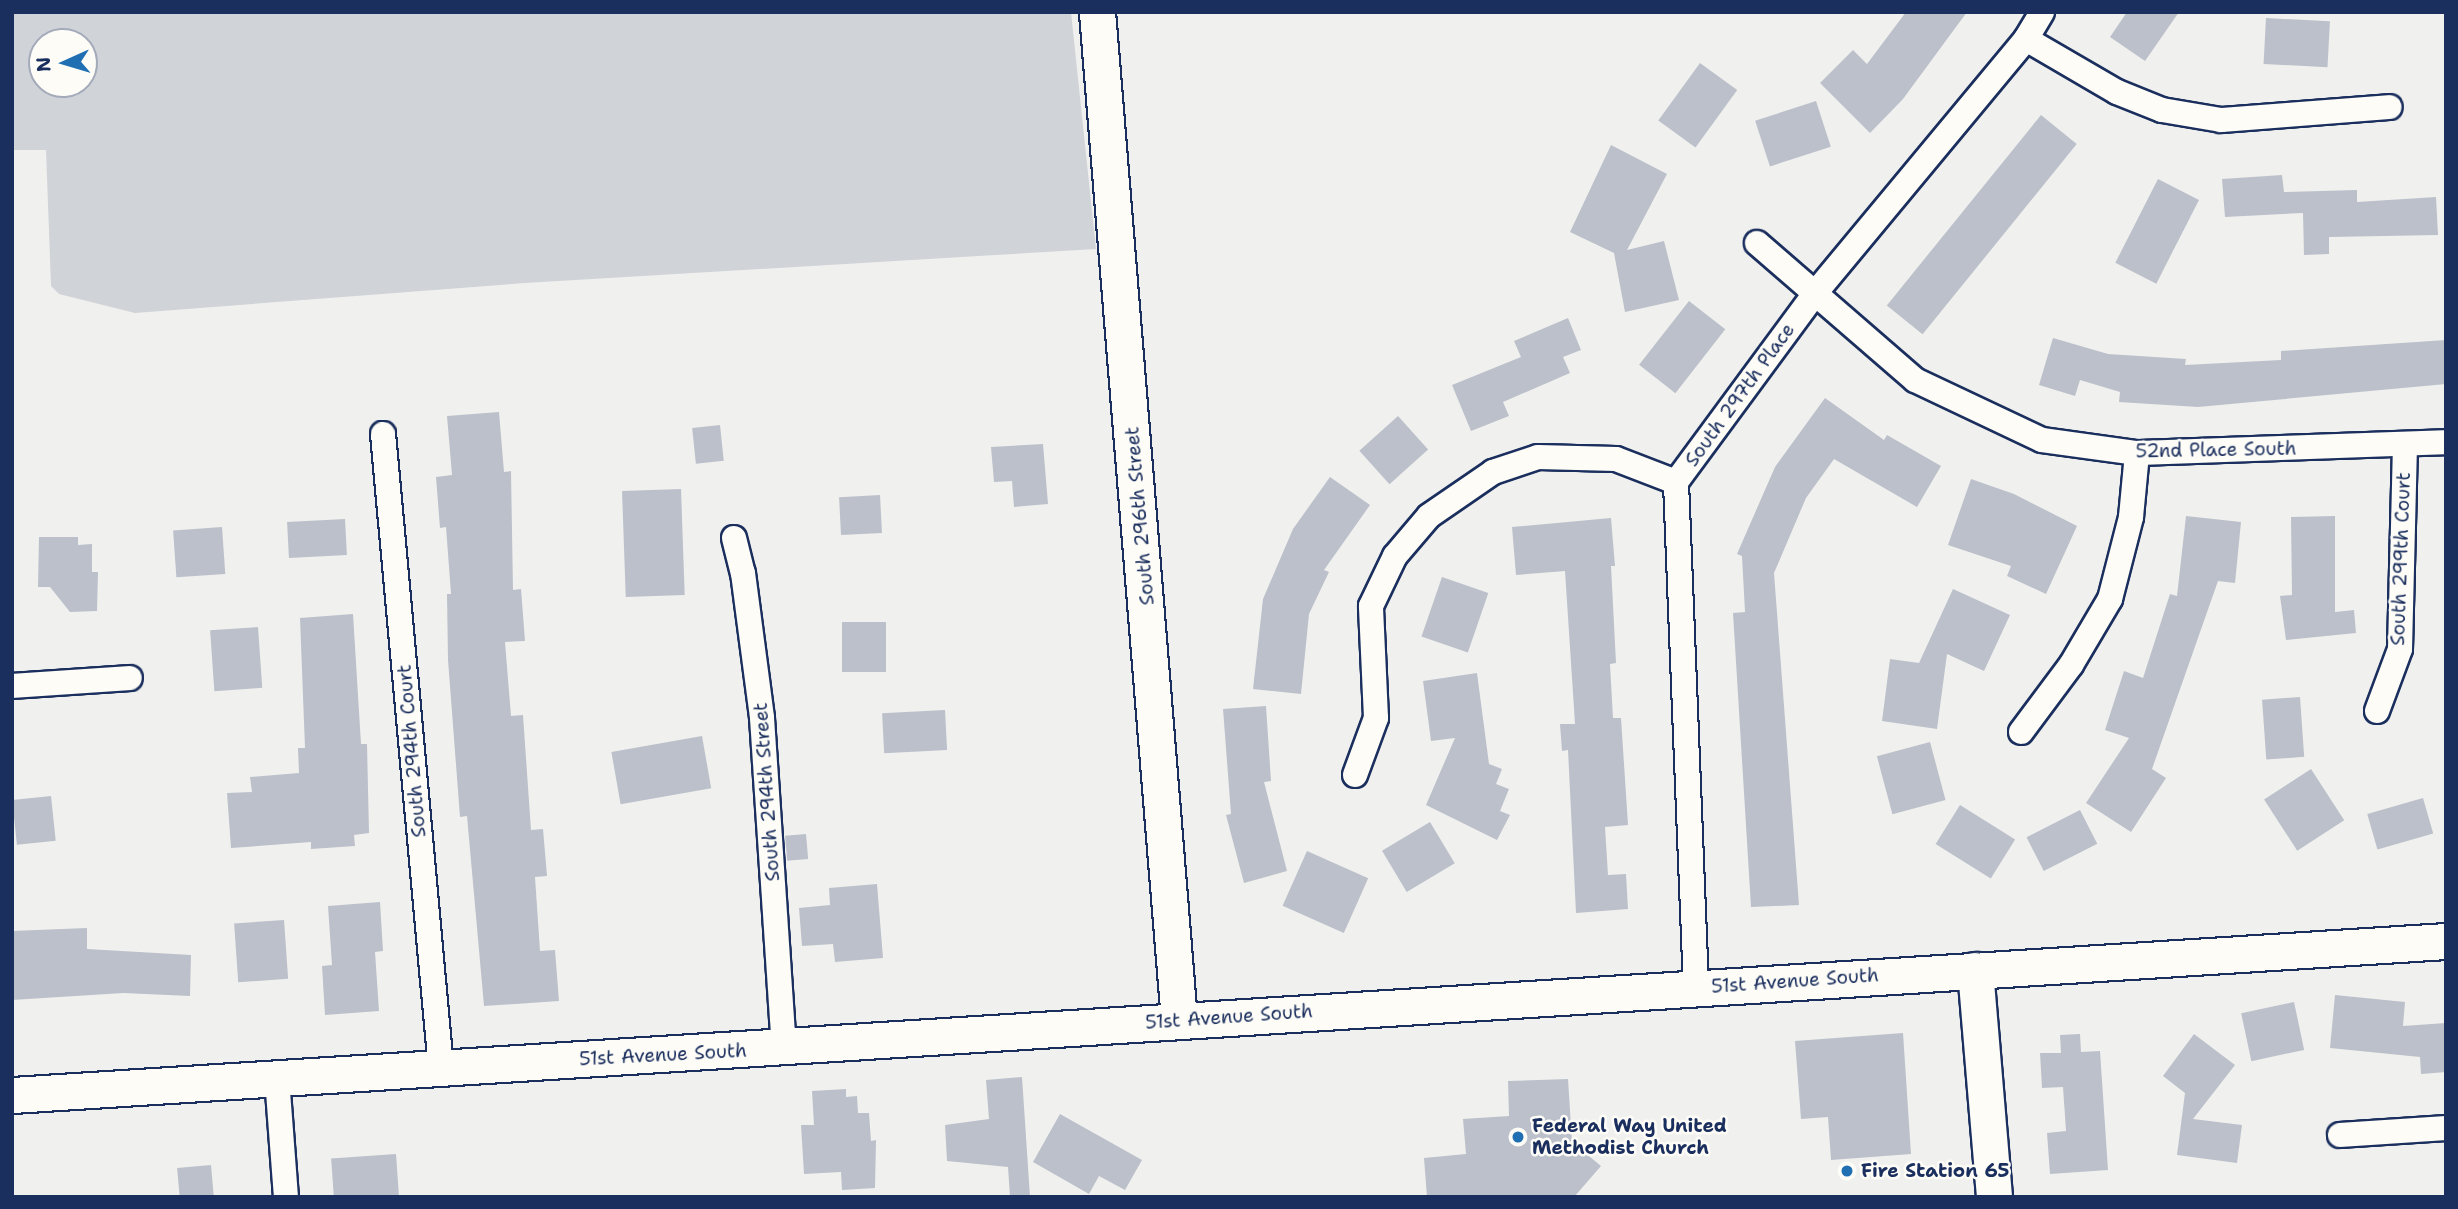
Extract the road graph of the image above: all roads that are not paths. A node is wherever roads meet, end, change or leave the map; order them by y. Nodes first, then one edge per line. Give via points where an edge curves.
1 (1097, 12) edge
2 (2042, 12) edge
3 (2026, 39) junction
4 (2390, 107) dead end
5 (1757, 243) dead end
6 (1816, 292) junction
7 (383, 434) dead end
8 (2446, 442) edge
9 (2405, 445) junction
10 (2137, 453) junction
11 (1676, 482) junction
12 (734, 538) dead end
13 (130, 678) dead end
14 (12, 686) edge
15 (2377, 711) dead end
16 (2021, 732) dead end
17 (1355, 775) dead end
18 (2446, 941) edge
19 (1975, 970) junction
20 (1696, 988) junction
21 (1179, 1020) junction
22 (784, 1048) junction
23 (441, 1068) junction
24 (277, 1078) junction
25 (12, 1095) edge
26 (2446, 1128) edge
27 (2340, 1135) dead end
28 (286, 1197) edge
29 (1994, 1197) edge

1 - 21 main road, South 296th Street
2 - 3 street, South 297th Place
3 - 4 street via 2117,92 2162,110 2221,120
3 - 6 street, South 297th Place
5 - 6 street, 52nd Place South
6 - 10 street, 52nd Place South via 1915,380 2042,440
6 - 11 street, South 297th Place
7 - 23 street, South 294th Court
8 - 9 street, 52nd Place South
9 - 10 street, 52nd Place South
9 - 15 street, South 299th Court via 2400,649
10 - 16 street via 2131,517 2110,599 2071,665
11 - 17 street via 1616,459 1538,457 1493,472 1429,516 1395,556 1371,606 1377,718
11 - 20 street, South 297th Place
12 - 22 street, South 294th Street via 747,597 762,718
13 - 14 street
18 - 19 main road, 51st Avenue South
19 - 20 main road, 51st Avenue South
19 - 29 main road
20 - 21 main road, 51st Avenue South
21 - 22 main road, 51st Avenue South
22 - 23 main road, 51st Avenue South
23 - 24 main road, 51st Avenue South
24 - 25 main road, 51st Avenue South
24 - 28 street
26 - 27 street

